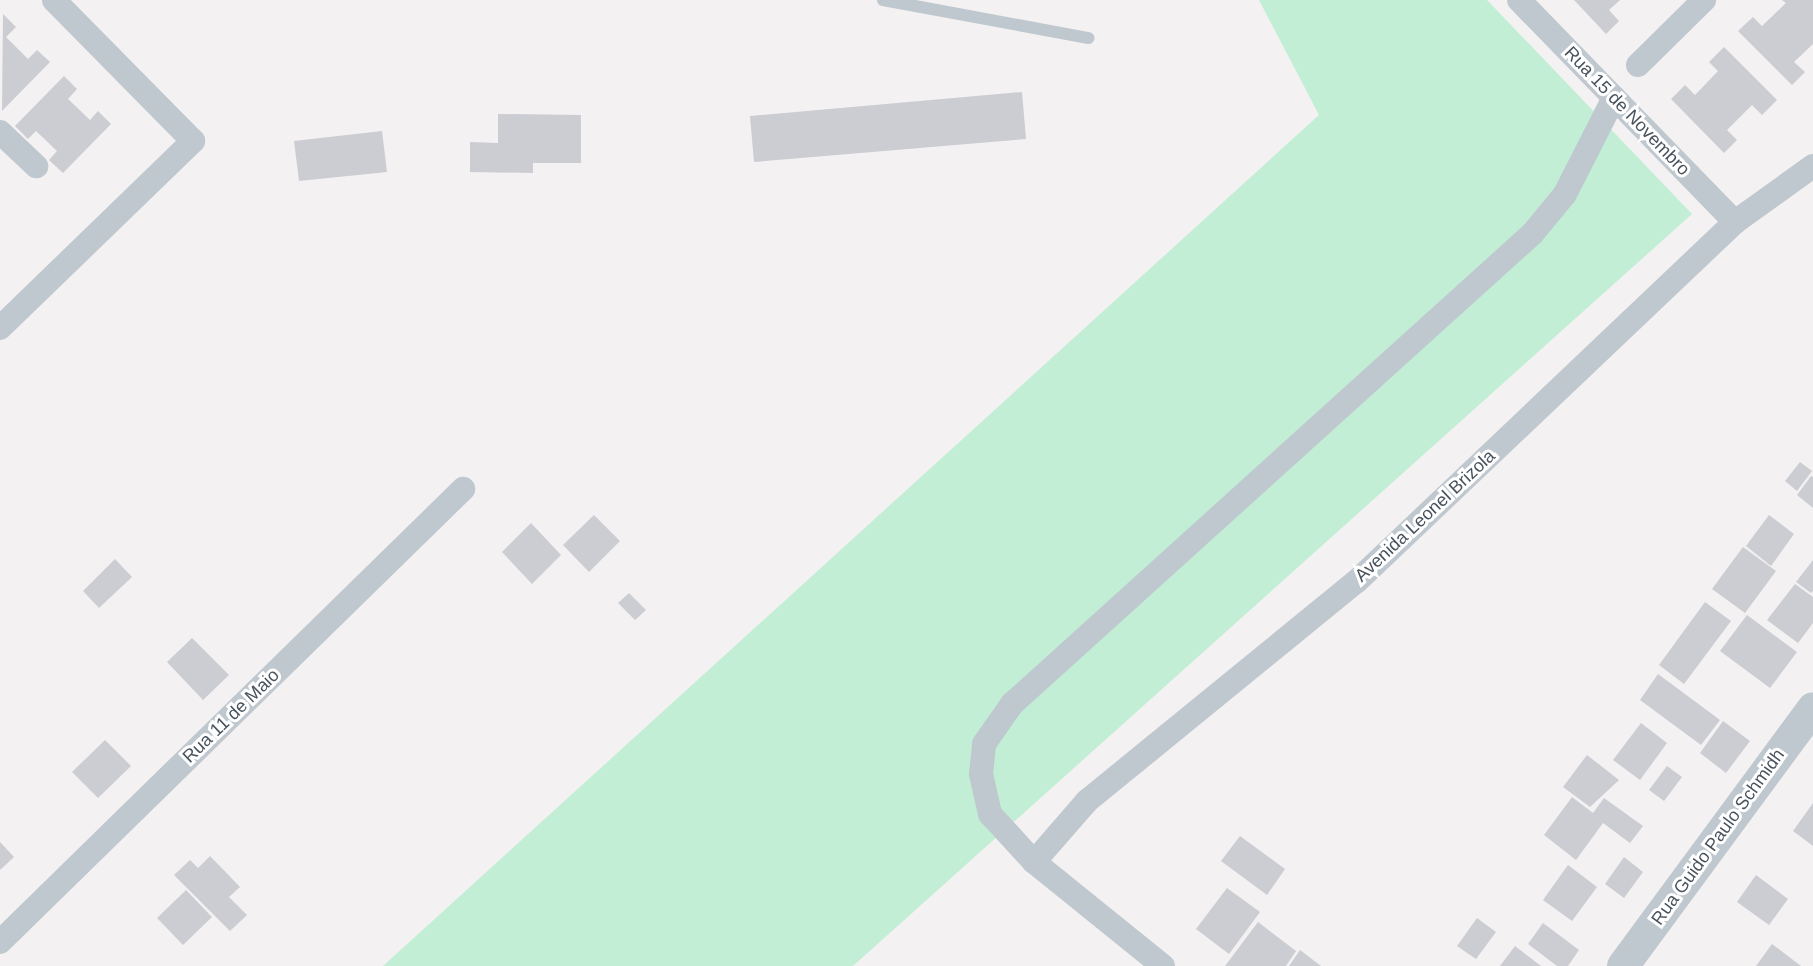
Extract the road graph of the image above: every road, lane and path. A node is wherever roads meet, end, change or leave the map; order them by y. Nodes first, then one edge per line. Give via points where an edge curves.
1 (54, 0) edge
2 (883, 0) edge
3 (1520, 0) edge
4 (1704, 0) edge
5 (1089, 38) dead end
6 (1638, 65) dead end
7 (1614, 98) junction
8 (0, 132) edge
9 (36, 166) dead end
10 (1813, 166) edge
11 (1735, 222) junction
12 (0, 328) edge
13 (463, 489) dead end
14 (1813, 708) edge
15 (1034, 862) junction
16 (0, 942) edge
17 (1163, 966) edge
18 (1623, 966) edge

1 - 12 street via 193,141
2 - 5 lane
3 - 7 street, Rua 15 de Novembro
4 - 6 street
7 - 11 street, Rua 15 de Novembro
7 - 15 street via 1565,194 1533,233 1012,704 984,744 981,774 990,814
8 - 9 street
10 - 11 street, Avenida Leonel Brizola
11 - 15 street, Avenida Leonel Brizola via 1357,580 1087,801
13 - 16 street, Rua 11 de Maio
14 - 18 street, Rua Guido Paulo Schmidh
15 - 17 street

